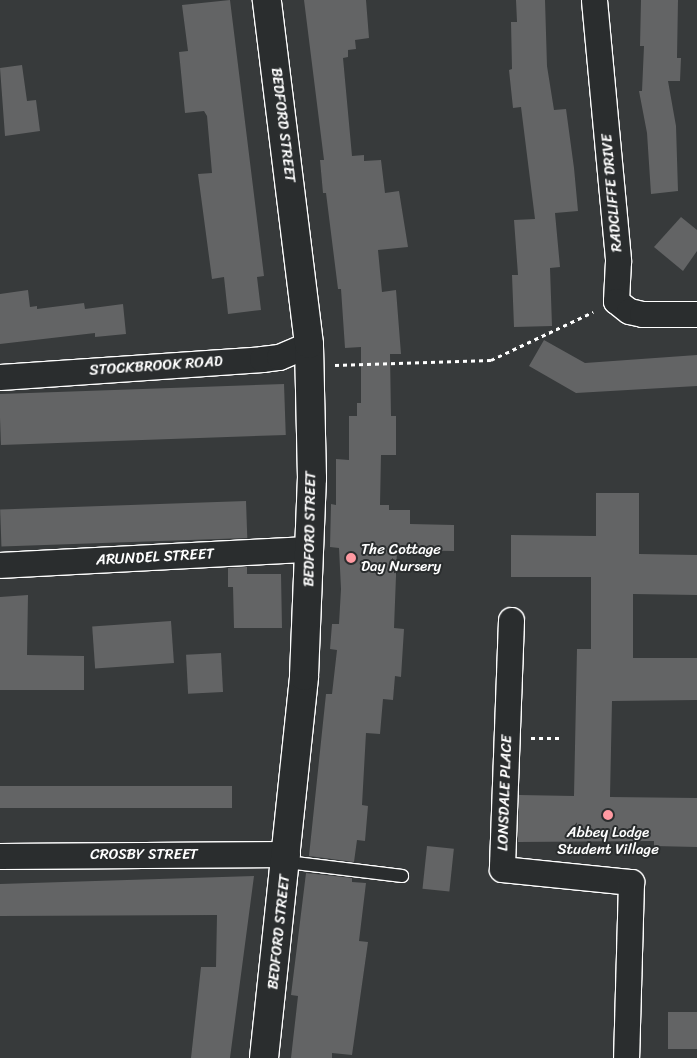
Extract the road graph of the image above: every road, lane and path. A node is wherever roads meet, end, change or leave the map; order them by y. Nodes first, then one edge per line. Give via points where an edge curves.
1 (267, 0) edge
2 (594, 0) edge
3 (616, 300) junction
4 (697, 314) edge
5 (309, 355) junction
6 (0, 377) edge
7 (310, 549) junction
8 (0, 565) edge
9 (511, 620) dead end
10 (507, 738) junction
11 (563, 738) dead end
12 (0, 856) edge
13 (287, 858) junction
14 (402, 876) dead end
15 (264, 1058) edge
16 (626, 1058) edge

1 - 5 street, BEDFORD STREET
2 - 3 street, RADCLIFFE DRIVE via 618,261
3 - 4 street via 622,307 642,314
3 - 5 path via 491,360
5 - 6 street, STOCKBROOK ROAD
5 - 7 street, BEDFORD STREET
7 - 8 street, ARUNDEL STREET
7 - 13 street, BEDFORD STREET via 304,676
9 - 10 street, LONSDALE PLACE
10 - 11 path
10 - 16 street, LONSDALE PLACE via 502,869 631,882
12 - 13 street, CROSBY STREET
13 - 14 lane
13 - 15 street, BEDFORD STREET

